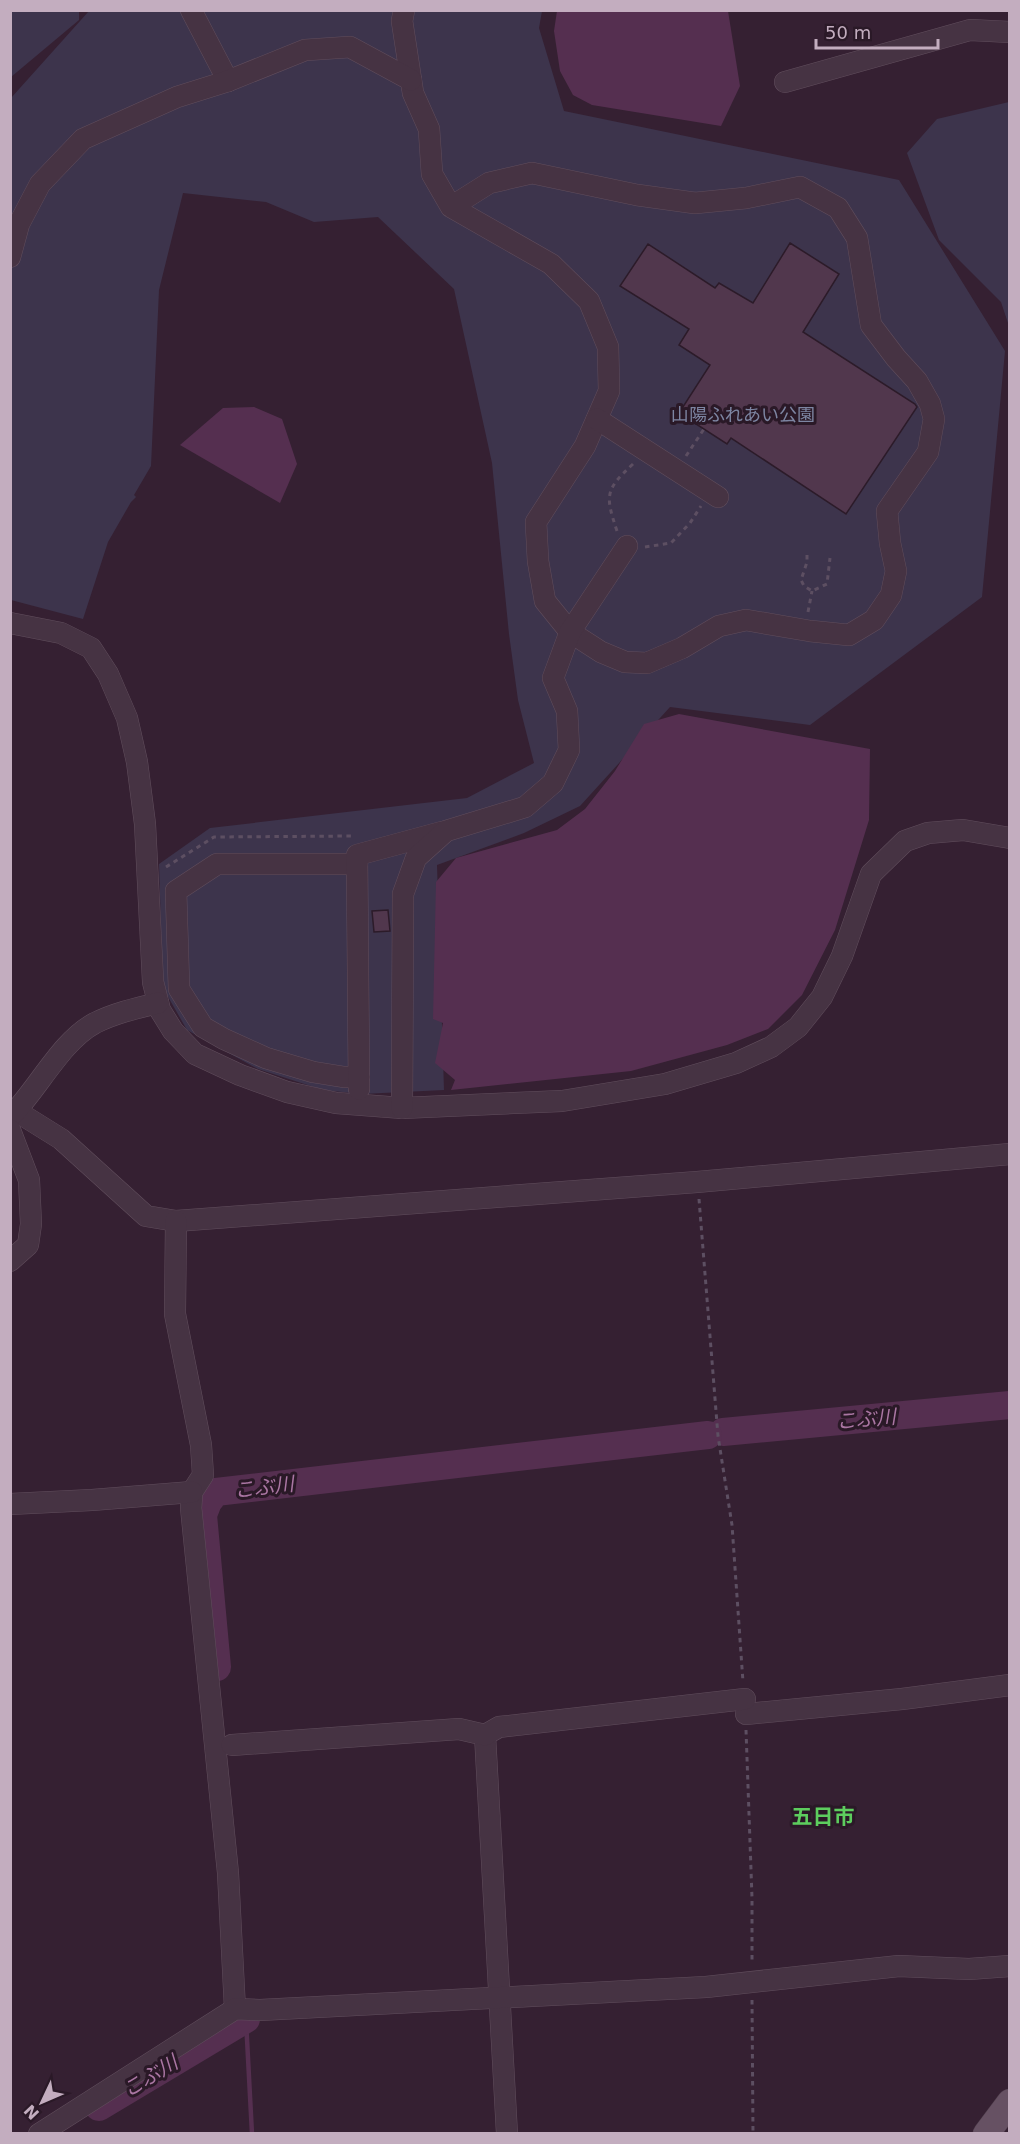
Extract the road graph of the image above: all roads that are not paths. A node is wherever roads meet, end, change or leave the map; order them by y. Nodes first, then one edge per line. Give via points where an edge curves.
1 (191, 10) edge
2 (404, 10) edge
3 (1010, 32) edge
4 (411, 80) junction
5 (228, 81) junction
6 (784, 82) dead end
7 (451, 207) junction
8 (11, 253) edge
9 (597, 419) junction
10 (714, 494) road end
11 (627, 546) road end
12 (10, 623) edge
13 (570, 632) junction
14 (446, 831) junction
15 (1010, 838) edge
16 (357, 864) junction
17 (176, 891) junction
18 (148, 894) junction
19 (158, 1003) junction
20 (359, 1077) junction
21 (359, 1105) junction
22 (402, 1108) junction
23 (12, 1119) edge
24 (1010, 1154) edge
25 (176, 1221) junction
26 (10, 1261) edge
27 (192, 1492) junction
28 (10, 1504) edge
29 (1010, 1685) edge
30 (485, 1735) junction
31 (232, 1745) dead end
32 (1010, 1966) edge
33 (499, 1997) junction
34 (235, 2009) junction
35 (1010, 2102) edge
36 (39, 2133) edge
37 (507, 2133) edge
38 (986, 2133) edge

1 - 5 street
2 - 4 street via 402,21
3 - 6 street via 969,30
4 - 5 street via 350,47 305,50
4 - 7 street via 429,129 432,174
5 - 8 street via 177,97 83,139 40,184 19,224
7 - 9 street via 551,264 589,301 608,347 609,391
7 - 13 street via 489,183 532,173 695,204 800,187 838,208 857,238 871,325 917,381 930,404 934,419 928,452 887,511 896,571 891,595 874,620 849,635 746,620 719,626 647,663 625,662
9 - 10 street
9 - 13 street via 585,446 536,522 545,601
11 - 13 street
12 - 18 street via 61,633 91,648 108,674 127,718 137,762
13 - 14 street via 553,678 567,711 569,750 553,783 525,807
14 - 16 street via 357,855
14 - 22 street via 416,858 403,894
15 - 22 street via 963,830 928,833 905,841 871,874 842,956 822,997 798,1027 771,1047 736,1063 665,1084 562,1101
16 - 17 street via 217,864
16 - 20 street
17 - 18 street
17 - 20 street via 179,989 203,1027 267,1058 313,1072
18 - 19 street via 153,982
19 - 21 street via 173,1031 195,1054 287,1092
19 - 23 street via 95,1023 78,1035
20 - 21 street
21 - 22 street
23 - 25 street via 61,1139 146,1216
23 - 26 street via 29,1180 31,1224 28,1245
24 - 25 street
25 - 27 street via 175,1314 201,1445 203,1475
27 - 28 street
27 - 34 street via 228,1873
29 - 30 street via 902,1700 745,1706 499,1727
30 - 31 street via 459,1729
30 - 33 street
32 - 33 street via 899,1966 706,1987
33 - 34 street
33 - 37 street
34 - 36 street
35 - 38 main road

